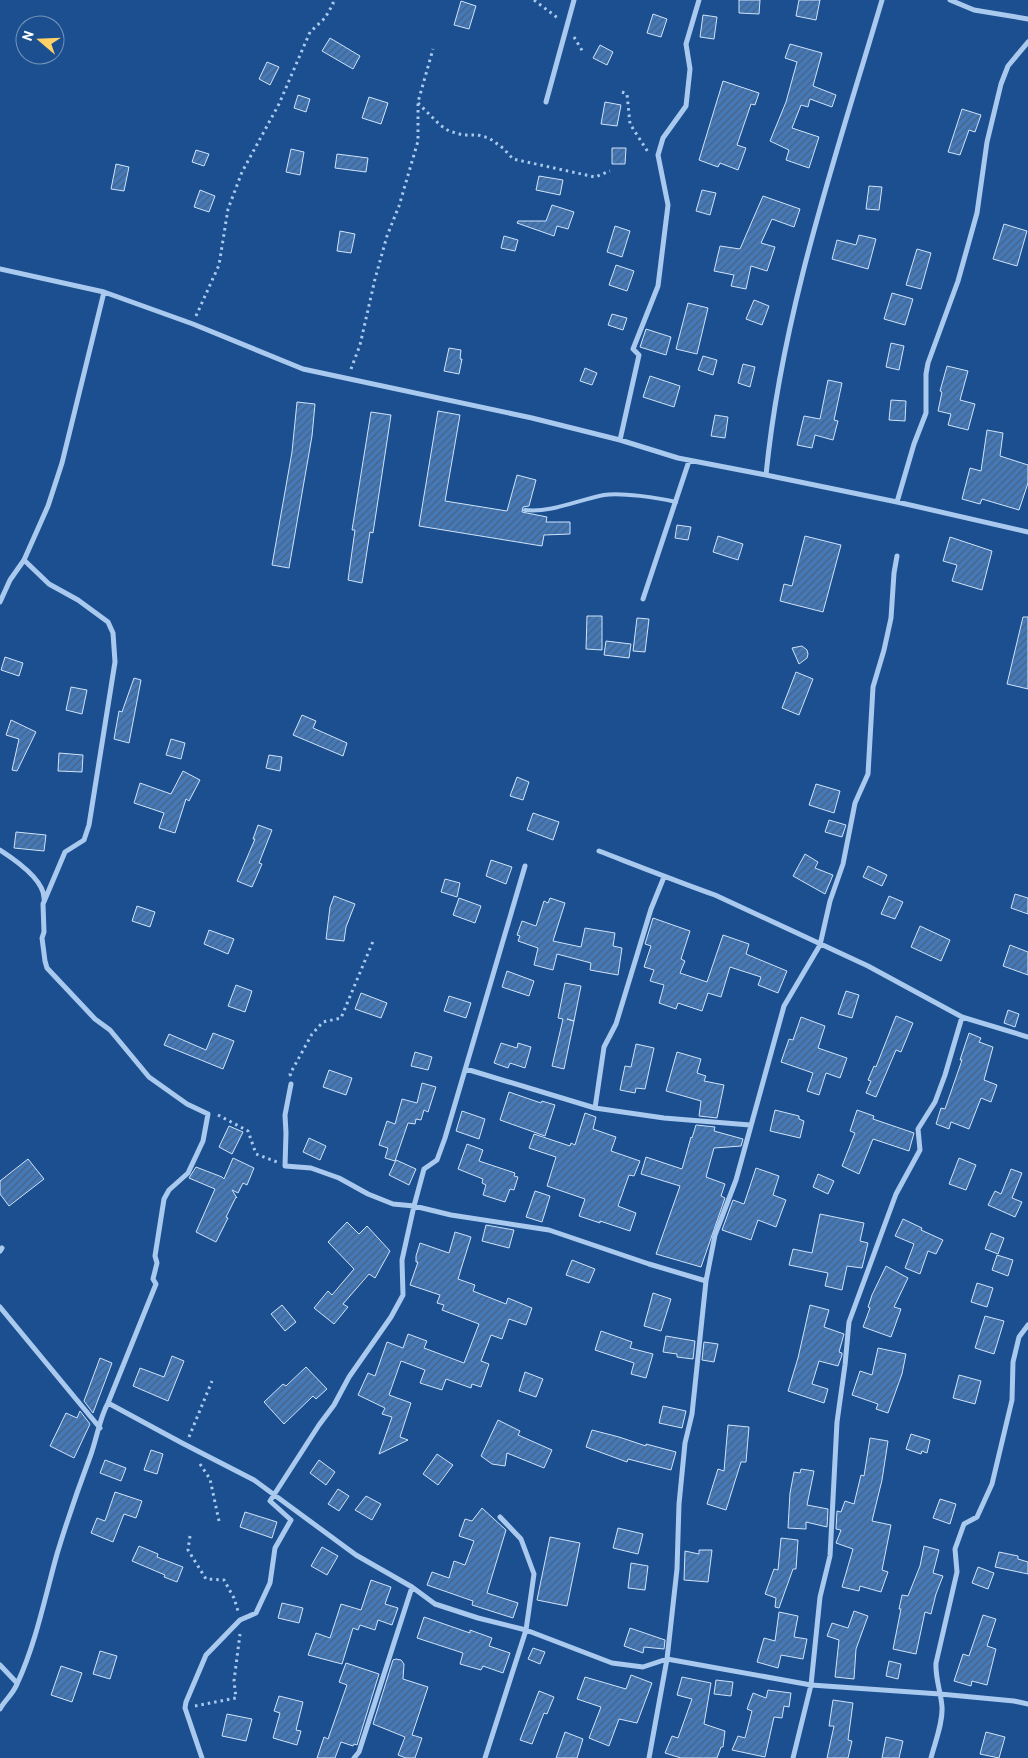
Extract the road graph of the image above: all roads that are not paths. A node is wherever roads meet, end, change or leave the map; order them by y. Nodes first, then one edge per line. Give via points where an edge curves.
1 (574, 0) edge
2 (699, 0) edge
3 (882, 0) edge
4 (950, 0) edge
5 (1028, 18) edge
6 (1028, 42) edge
7 (546, 102) dead end
8 (0, 269) edge
9 (104, 292) junction
10 (620, 440) junction
11 (689, 460) junction
12 (766, 474) junction
13 (676, 502) junction
14 (897, 502) junction
15 (525, 510) dead end
16 (1028, 532) edge
17 (897, 556) dead end
18 (24, 560) junction
19 (643, 599) dead end
20 (0, 602) edge
21 (0, 850) edge
22 (599, 851) dead end
23 (525, 866) dead end
24 (664, 877) junction
25 (43, 904) junction
26 (820, 945) junction
27 (962, 1017) junction
28 (1028, 1037) edge
29 (466, 1069) junction
30 (291, 1084) road end
31 (595, 1108) junction
32 (750, 1125) junction
33 (414, 1206) junction
34 (706, 1280) junction
35 (0, 1307) edge
36 (1028, 1325) edge
37 (108, 1403) junction
38 (100, 1428) junction
39 (274, 1495) junction
40 (500, 1517) dead end
41 (412, 1588) junction
42 (526, 1630) junction
43 (667, 1659) junction
44 (0, 1665) edge
45 (17, 1683) junction
46 (811, 1685) junction
47 (940, 1694) junction
48 (1028, 1704) edge
49 (0, 1709) edge
50 (202, 1758) edge
51 (354, 1758) edge
52 (485, 1758) edge
53 (649, 1758) edge
54 (793, 1758) edge
55 (931, 1758) edge

1 - 7 street
2 - 10 street via 686,44 690,69 686,106 663,138 658,155 668,205 658,286 633,349 639,355
3 - 12 street via 801,278 770,430
4 - 5 street via 974,10
6 - 14 street via 1008,66 1001,84 987,142 977,213 958,281 928,362 926,413
8 - 9 street
9 - 10 street via 303,369
9 - 18 street via 62,463 48,506
10 - 11 street
11 - 12 street
11 - 13 street
12 - 14 street
13 - 15 lane via 656,497 606,494 538,512
13 - 19 street
14 - 16 street
17 - 26 street via 891,618 873,686 868,774 855,803 843,864
18 - 20 street
18 - 25 street via 49,584 108,622 113,633 115,662 89,825 84,840 65,852
21 - 25 street via 26,868 44,893
22 - 24 street
23 - 29 street
24 - 26 street via 715,895
24 - 31 street via 616,1024 604,1047
25 - 37 street via 42,938 47,968 95,1019 110,1030 149,1077 187,1104 208,1114 203,1142 188,1173 164,1199 155,1256 157,1263 153,1279 156,1284
26 - 27 street via 868,966
26 - 32 street via 784,1006
27 - 28 street
27 - 46 street via 935,1102 918,1129 920,1150 896,1194 848,1322 837,1422 830,1556 820,1598
29 - 31 street
29 - 33 street via 437,1160 424,1169
30 - 33 street via 284,1115 286,1166 311,1168 393,1204
31 - 32 street
32 - 34 street via 736,1180 715,1235
33 - 34 street via 549,1230
33 - 39 street via 402,1260 403,1296
34 - 43 street via 692,1414 685,1443
35 - 38 street
36 - 47 street via 1019,1337 1012,1400 992,1484 977,1517 964,1524 955,1549 957,1572 936,1662
37 - 38 street
37 - 39 street via 254,1480
38 - 45 street
39 - 41 street via 356,1555
39 - 50 street via 270,1501 291,1520 276,1548 270,1583 256,1613 240,1620 206,1655 186,1702 185,1708
40 - 42 street via 521,1539 534,1574
41 - 42 street via 435,1604
41 - 51 street via 359,1752
42 - 43 street via 612,1663 643,1666
42 - 52 street
43 - 46 street
43 - 53 street
44 - 45 street
45 - 49 street
46 - 47 street
46 - 54 street
47 - 48 street
47 - 55 street via 942,1713

